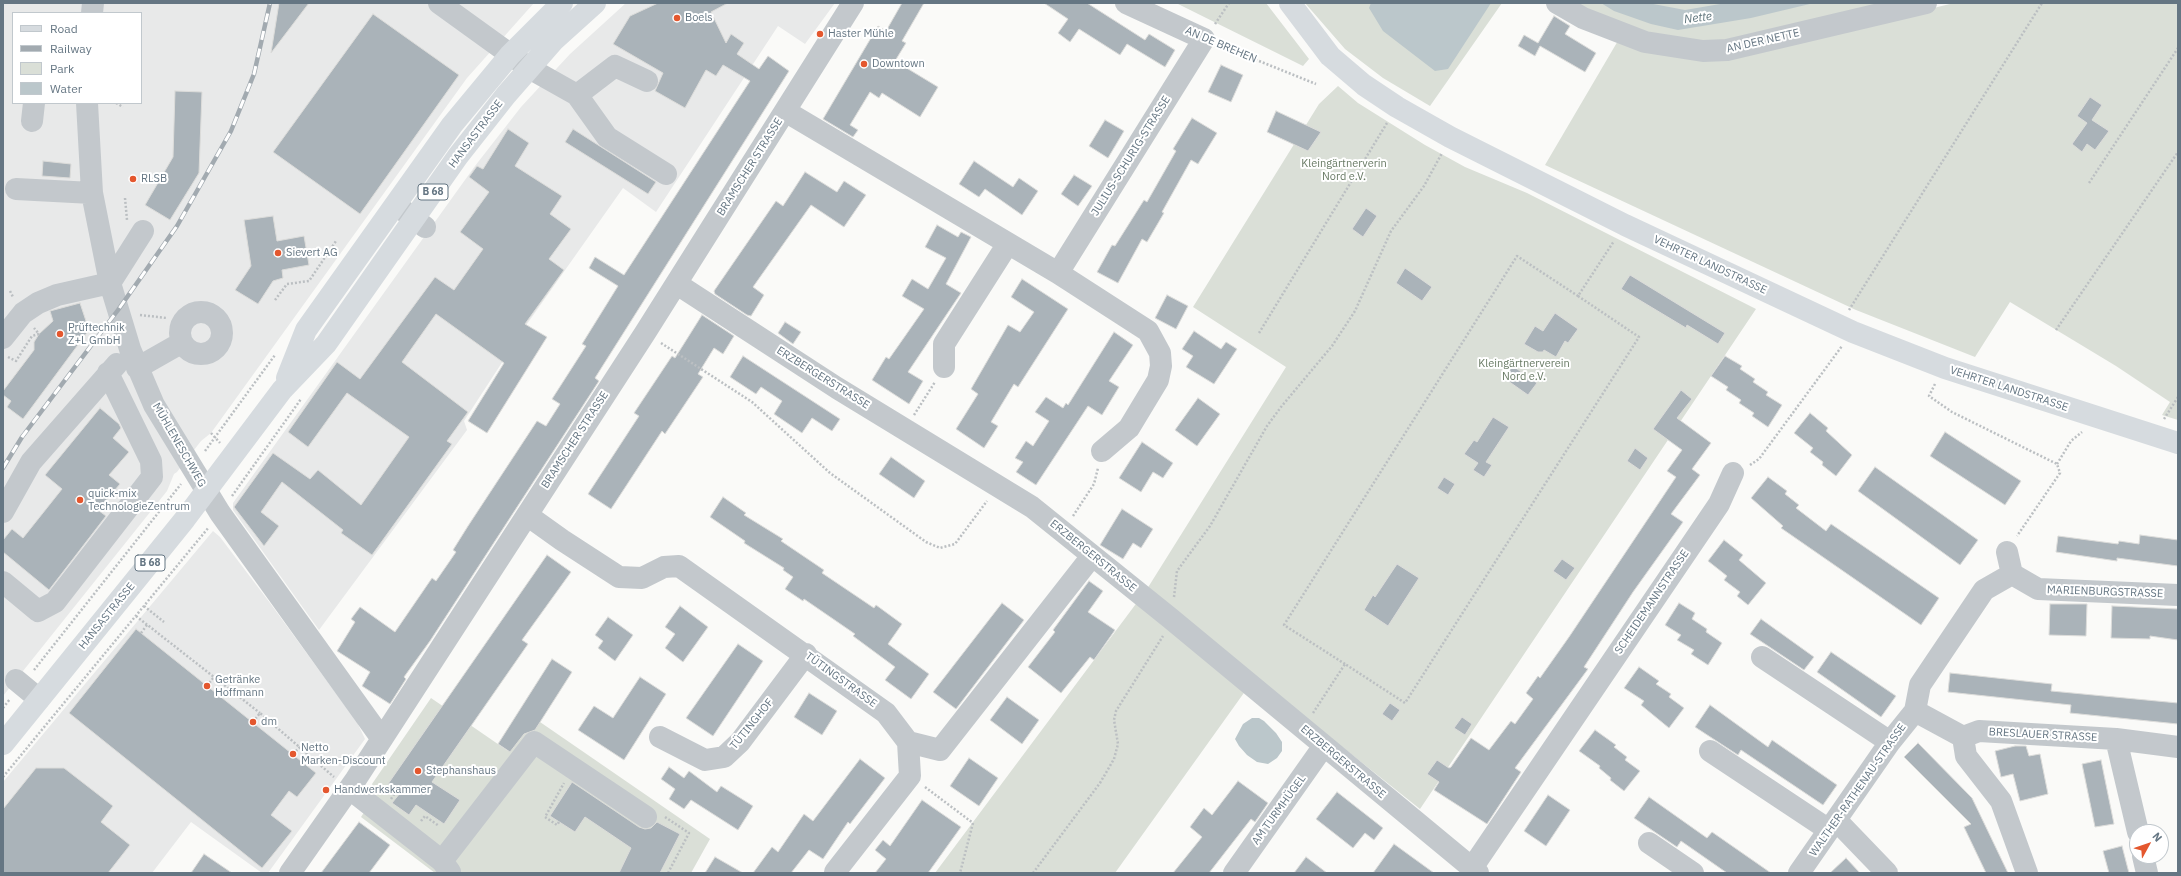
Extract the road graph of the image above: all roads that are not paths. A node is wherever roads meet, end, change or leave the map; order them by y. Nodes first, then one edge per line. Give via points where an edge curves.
1 (439, 3) edge
2 (562, 3) edge
3 (595, 3) edge
4 (853, 3) edge
5 (1126, 3) edge
6 (1290, 3) edge
7 (1557, 3) edge
8 (1926, 3) edge
9 (1204, 39) joint
10 (510, 55) junction
11 (529, 68) junction
12 (647, 81) dead end
13 (577, 95) junction
14 (87, 104) edge
15 (785, 111) junction
16 (666, 174) dead end
17 (16, 189) dead end
18 (92, 193) junction
19 (396, 205) junction
20 (420, 223) junction
21 (143, 231) dead end
22 (1007, 245) junction
23 (1058, 273) junction
24 (110, 283) junction
25 (677, 284) junction
26 (331, 296) junction
27 (355, 314) junction
28 (3, 338) edge
29 (181, 343) dead end
30 (134, 358) junction
31 (944, 367) road end
32 (108, 373) junction
33 (282, 390) junction
34 (2178, 444) edge
35 (1102, 451) road end
36 (1733, 473) road end
37 (206, 492) junction
38 (3, 512) edge
39 (527, 515) junction
40 (2006, 552) road end
41 (1092, 556) junction
42 (2012, 574) junction
43 (3, 582) edge
44 (2178, 595) edge
45 (806, 654) junction
46 (1762, 656) dead end
47 (19, 682) road end
48 (39, 699) junction
49 (1915, 711) junction
50 (660, 737) dead end
51 (1963, 737) junction
52 (382, 739) junction
53 (2116, 740) junction
54 (908, 742) junction
55 (1890, 742) junction
56 (3, 744) edge
57 (1324, 747) junction
58 (2178, 747) edge
59 (1710, 752) dead end
60 (343, 784) junction
61 (646, 817) dead end
62 (2136, 824) edge
63 (1832, 825) junction
64 (1649, 843) dead end
65 (447, 867) edge
66 (1475, 871) edge
67 (835, 872) edge
68 (290, 873) edge
69 (1234, 873) edge
70 (1693, 873) edge
71 (1799, 873) edge
72 (1887, 873) edge
73 (2028, 873) edge

1 - 10 street
2 - 10 main road, HANSASTRASSE / B 68
3 - 11 main road, HANSASTRASSE / B 68 via 554,40
4 - 15 street, BRAMSCHER STRASSE
5 - 9 street, AN DE BREHEN
6 - 34 main road, VEHRTER LANDSTRASSE via 1330,56 1364,85 1397,108 1625,225 1853,332 1938,365
7 - 8 street, AN DER NETTE via 1583,18 1645,42 1703,51 1727,50
9 - 23 street, JULIUS-SCHURIG-STRASSE
10 - 11 street
10 - 19 main road, HANSASTRASSE / B 68 via 452,125
11 - 13 street
11 - 20 main road, HANSASTRASSE / B 68 via 458,156
12 - 13 street via 615,66
13 - 16 street via 608,137
14 - 18 street, MÜHLENESCHWEG
15 - 22 street
15 - 25 street, BRAMSCHER STRASSE
17 - 18 street
18 - 24 street, MÜHLENESCHWEG
19 - 20 street
19 - 26 main road, HANSASTRASSE / B 68
20 - 27 main road, HANSASTRASSE / B 68
21 - 24 street
22 - 23 street
22 - 31 street via 944,344
23 - 35 street via 1138,323 1154,340 1160,353 1162,366 1158,380 1129,428
24 - 28 street via 38,302 23,313
24 - 30 street, MÜHLENESCHWEG
25 - 39 street, BRAMSCHER STRASSE
25 - 41 street, ERZBERGERSTRASSE via 837,388 998,484 1032,507
26 - 27 street
26 - 33 main road, HANSASTRASSE / B 68 via 306,330
27 - 33 main road, HANSASTRASSE / B 68
29 - 30 street
30 - 32 street
30 - 37 street, MÜHLENESCHWEG via 154,405
32 - 38 street via 31,462
32 - 43 street via 151,461 152,477 55,602 38,611
33 - 37 main road, HANSASTRASSE / B 68
36 - 66 street, SCHEIDEMANNSTRASSE via 1718,504
37 - 48 main road, HANSASTRASSE / B 68
37 - 52 street, MÜHLENESCHWEG
39 - 45 street, TÜTINGSTRASSE via 620,577 642,578 664,567 679,566
39 - 52 street, BRAMSCHER STRASSE
40 - 42 street
41 - 54 street via 940,750
41 - 57 street, ERZBERGERSTRASSE
42 - 44 street, MARIENBURGSTRASSE via 2038,589
42 - 49 street, WALTHER-RATHENAU-STRASSE via 1984,590 1920,685
45 - 50 street, TÜTINGHOF via 740,742 724,757 706,760
45 - 54 street, TÜTINGSTRASSE via 886,713
46 - 55 street
47 - 48 street
48 - 56 main road, HANSASTRASSE / B 68
49 - 51 street
49 - 55 street, WALTHER-RATHENAU-STRASSE
51 - 53 street, BRESLAUER STRASSE via 1979,731
51 - 73 street via 1966,756 2001,801
52 - 60 street, BRAMSCHER STRASSE
53 - 58 street, BRESLAUER STRASSE
53 - 62 street
54 - 67 street via 910,776
55 - 63 street, WALTHER-RATHENAU-STRASSE
57 - 66 street, ERZBERGERSTRASSE
57 - 69 street, AM TURMHÜGEL
59 - 63 street
60 - 65 street
60 - 68 street, BRAMSCHER STRASSE
61 - 65 street via 534,742
63 - 71 street, WALTHER-RATHENAU-STRASSE
63 - 72 street
64 - 70 street

